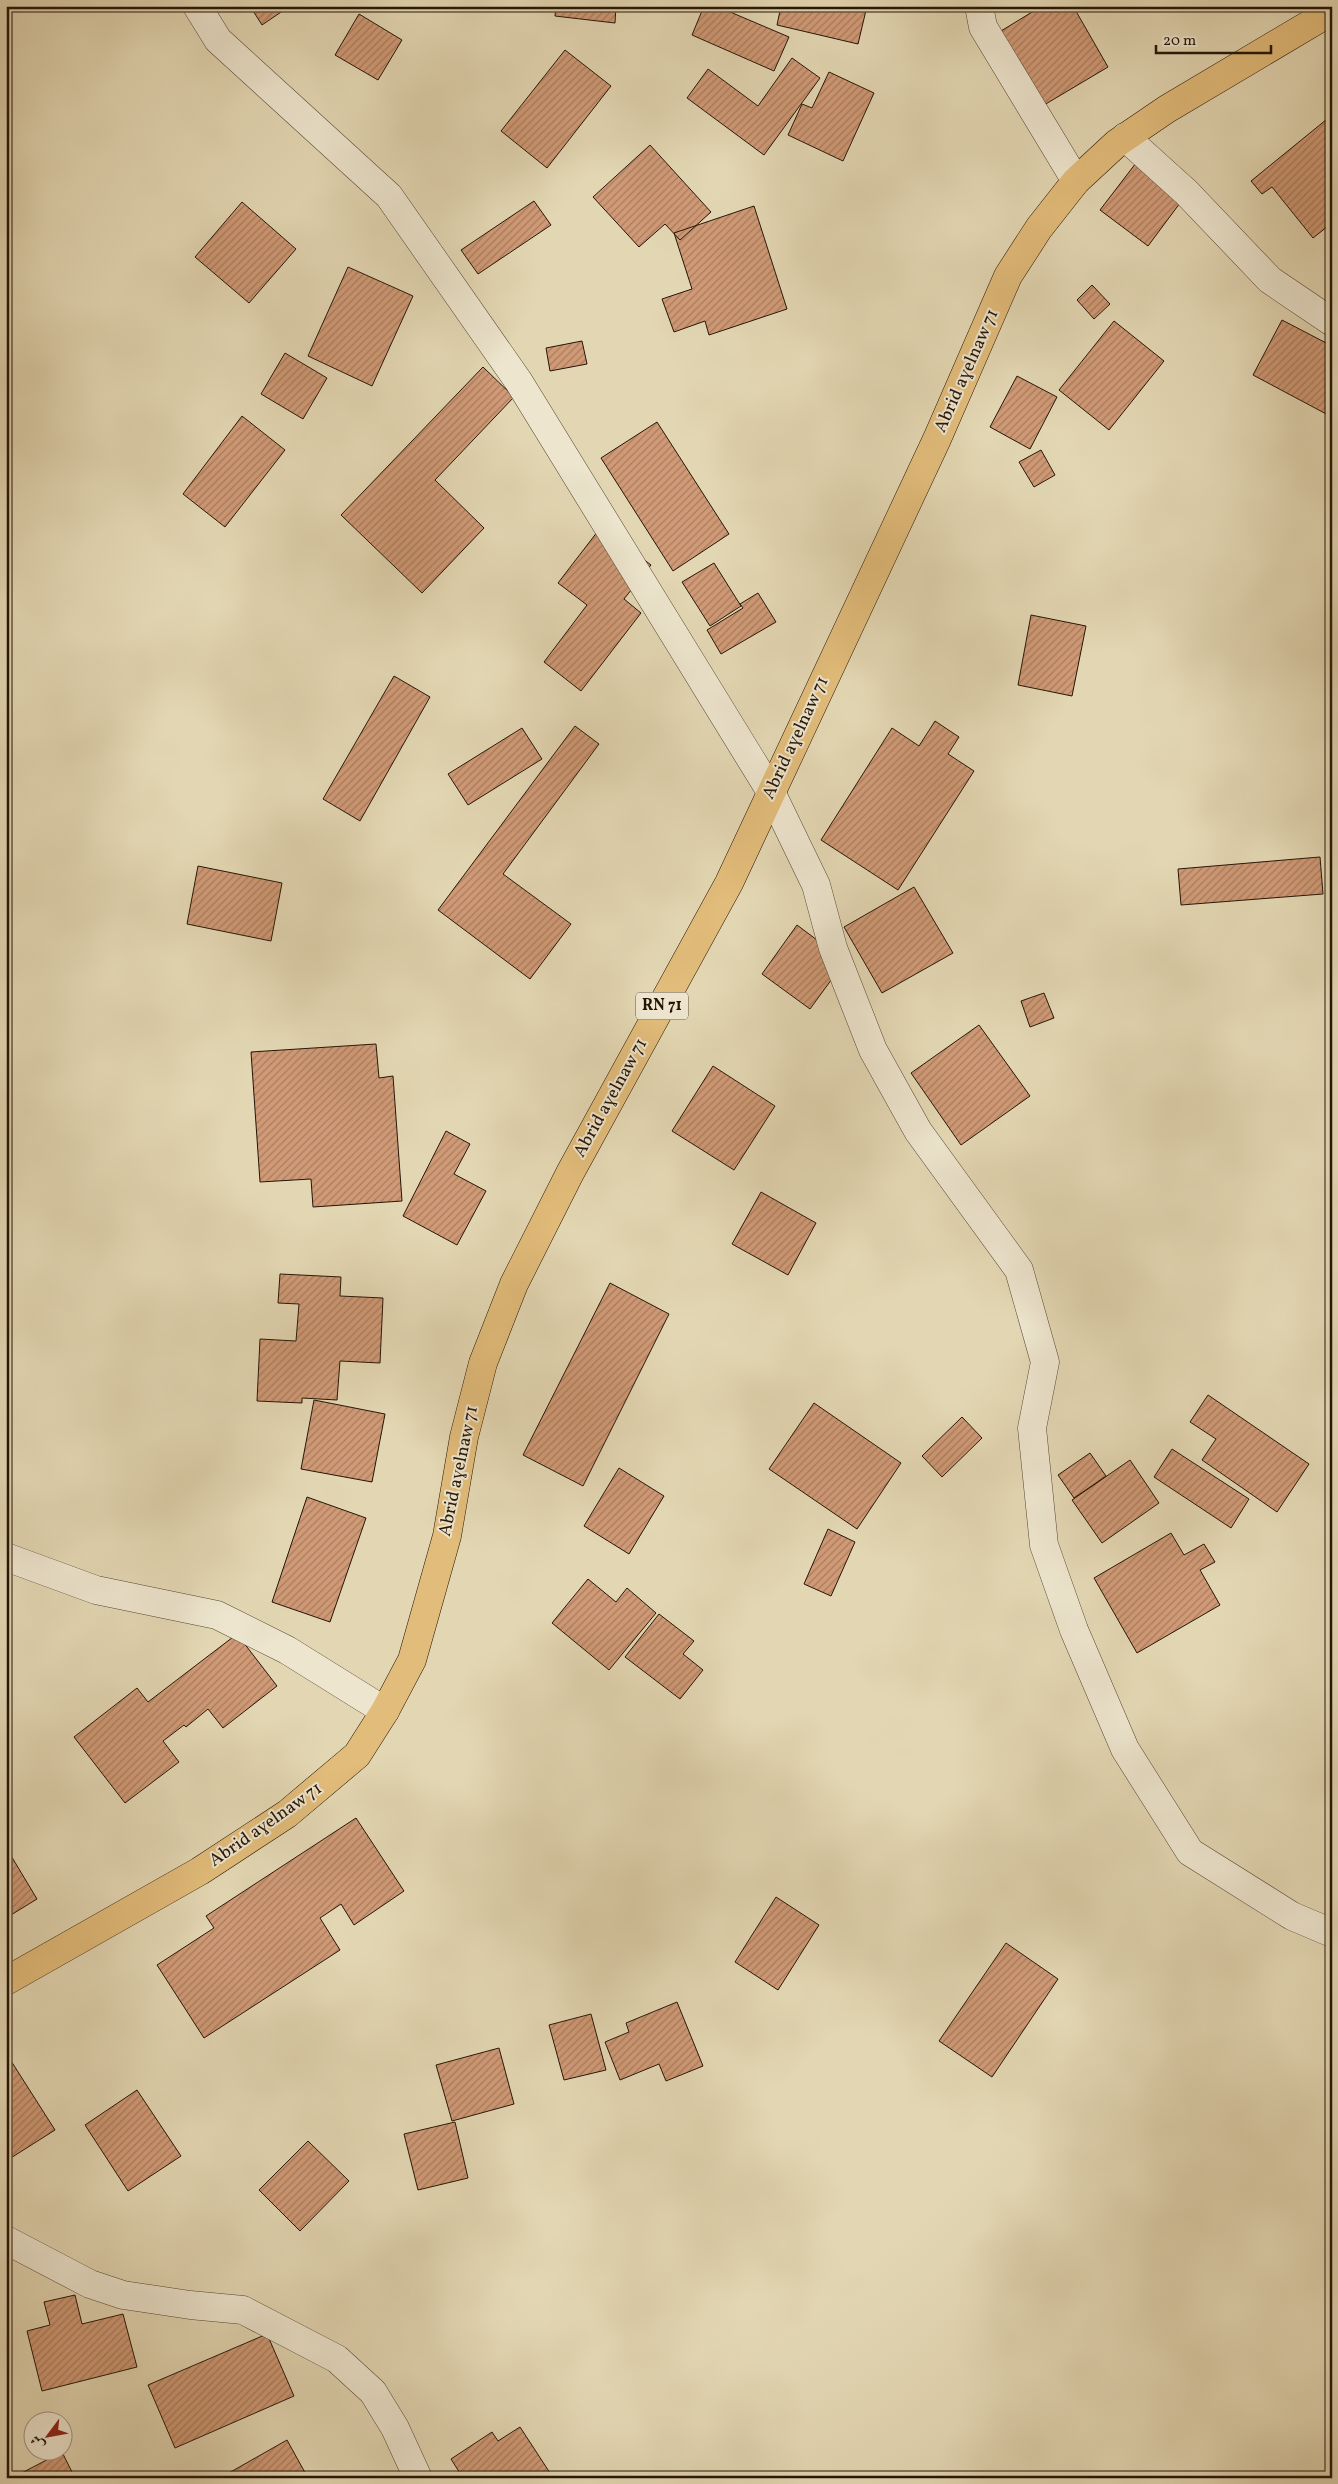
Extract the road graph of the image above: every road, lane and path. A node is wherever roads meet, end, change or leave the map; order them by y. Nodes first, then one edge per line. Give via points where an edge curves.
1 (198, 6) edge
2 (979, 6) edge
3 (1332, 11) edge
4 (1126, 137) junction
5 (1076, 181) junction
6 (1332, 322) edge
7 (771, 792) junction
8 (6, 1557) edge
9 (385, 1711) junction
10 (1332, 1933) edge
11 (6, 1982) edge
12 (6, 2240) edge
13 (418, 2478) edge

1 - 7 street via 218,40 389,196 519,382
2 - 5 street via 983,27
3 - 4 main road, Abrid aɣelnaw 71 / RN 71
4 - 5 main road, Abrid aɣelnaw 71 / RN 71
4 - 6 street via 1186,192 1270,280
5 - 7 main road, Abrid aɣelnaw 71 / RN 71 via 1039,228 1008,276 937,439
7 - 9 main road, Abrid aɣelnaw 71 / RN 71 via 729,883 570,1173 514,1284 483,1363 464,1437 447,1536 412,1660
7 - 10 street via 816,886 833,948 873,1050 918,1130 1019,1270 1046,1362 1032,1428 1044,1545 1074,1630 1125,1749 1190,1852 1292,1916
8 - 9 street via 96,1590 217,1615 287,1650
9 - 11 main road, Abrid aɣelnaw 71 / RN 71 via 358,1755 287,1814 200,1871
12 - 13 street via 90,2284 123,2295 243,2310 337,2359 373,2392 395,2428

